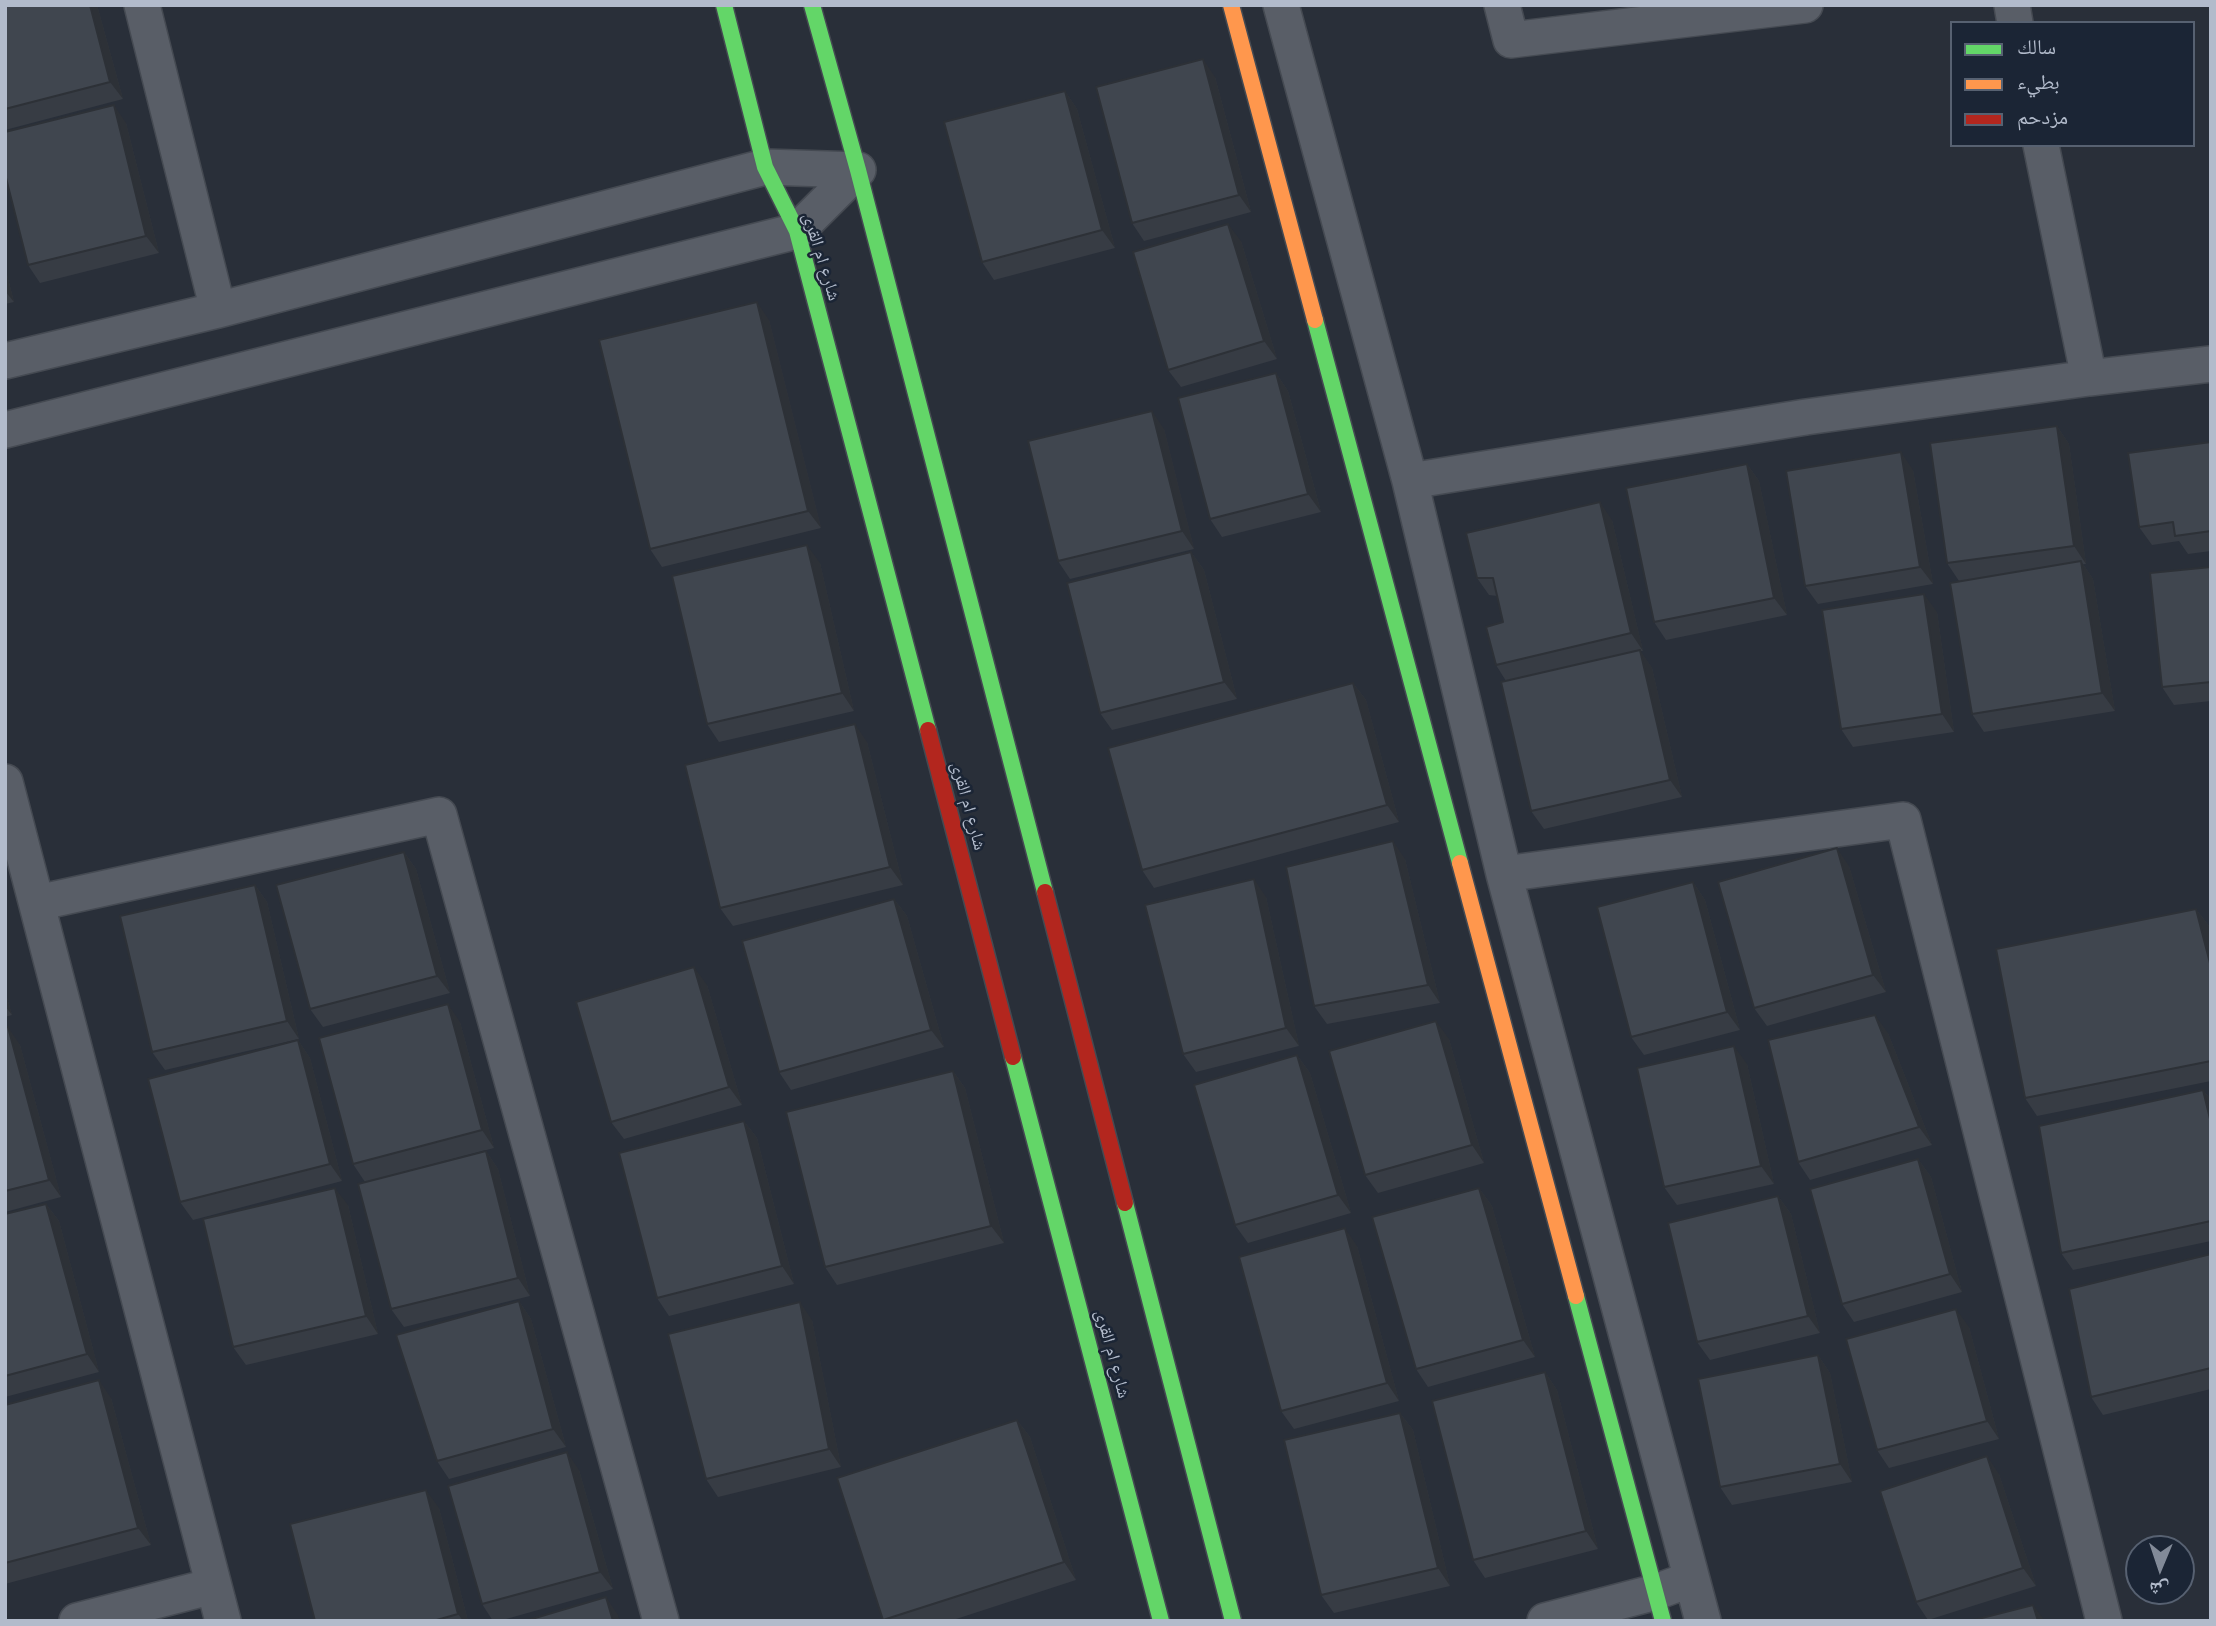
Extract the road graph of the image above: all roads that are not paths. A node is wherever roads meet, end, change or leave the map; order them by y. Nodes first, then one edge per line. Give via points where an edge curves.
1 (142, 5) edge
2 (724, 5) edge
3 (812, 5) edge
4 (1231, 5) edge
5 (1281, 5) edge
6 (1502, 5) edge
7 (1805, 5) edge
8 (2040, 147) edge
9 (765, 167) junction
10 (858, 170) junction
11 (797, 231) junction
12 (218, 310) junction
13 (5, 361) edge
14 (2211, 364) edge
15 (2089, 378) junction
16 (5, 430) edge
17 (1410, 481) junction
18 (5, 782) edge
19 (1504, 874) junction
20 (37, 903) junction
21 (1692, 1579) junction
22 (213, 1586) junction
23 (1660, 1607) edge
24 (1155, 1619) edge
25 (77, 1621) edge
26 (223, 1621) edge
27 (661, 1621) edge
28 (1233, 1621) edge
29 (1545, 1621) edge
30 (1703, 1621) edge
31 (2104, 1621) edge

1 - 12 street
2 - 9 main road, شارع ام القرى
3 - 10 main road
4 - 23 main road
5 - 17 street
6 - 7 street via 1511,40
8 - 15 street
9 - 10 street
9 - 11 main road, شارع ام القرى
9 - 12 street
10 - 11 street
10 - 28 main road
11 - 16 street
11 - 24 main road, شارع ام القرى
12 - 13 street
14 - 15 street
15 - 17 street via 1806,417
17 - 19 street
18 - 20 street
19 - 21 street
19 - 31 street via 1903,820
20 - 22 street
20 - 27 street via 439,816
21 - 23 street
21 - 30 street
22 - 25 street
22 - 26 street
23 - 29 street

